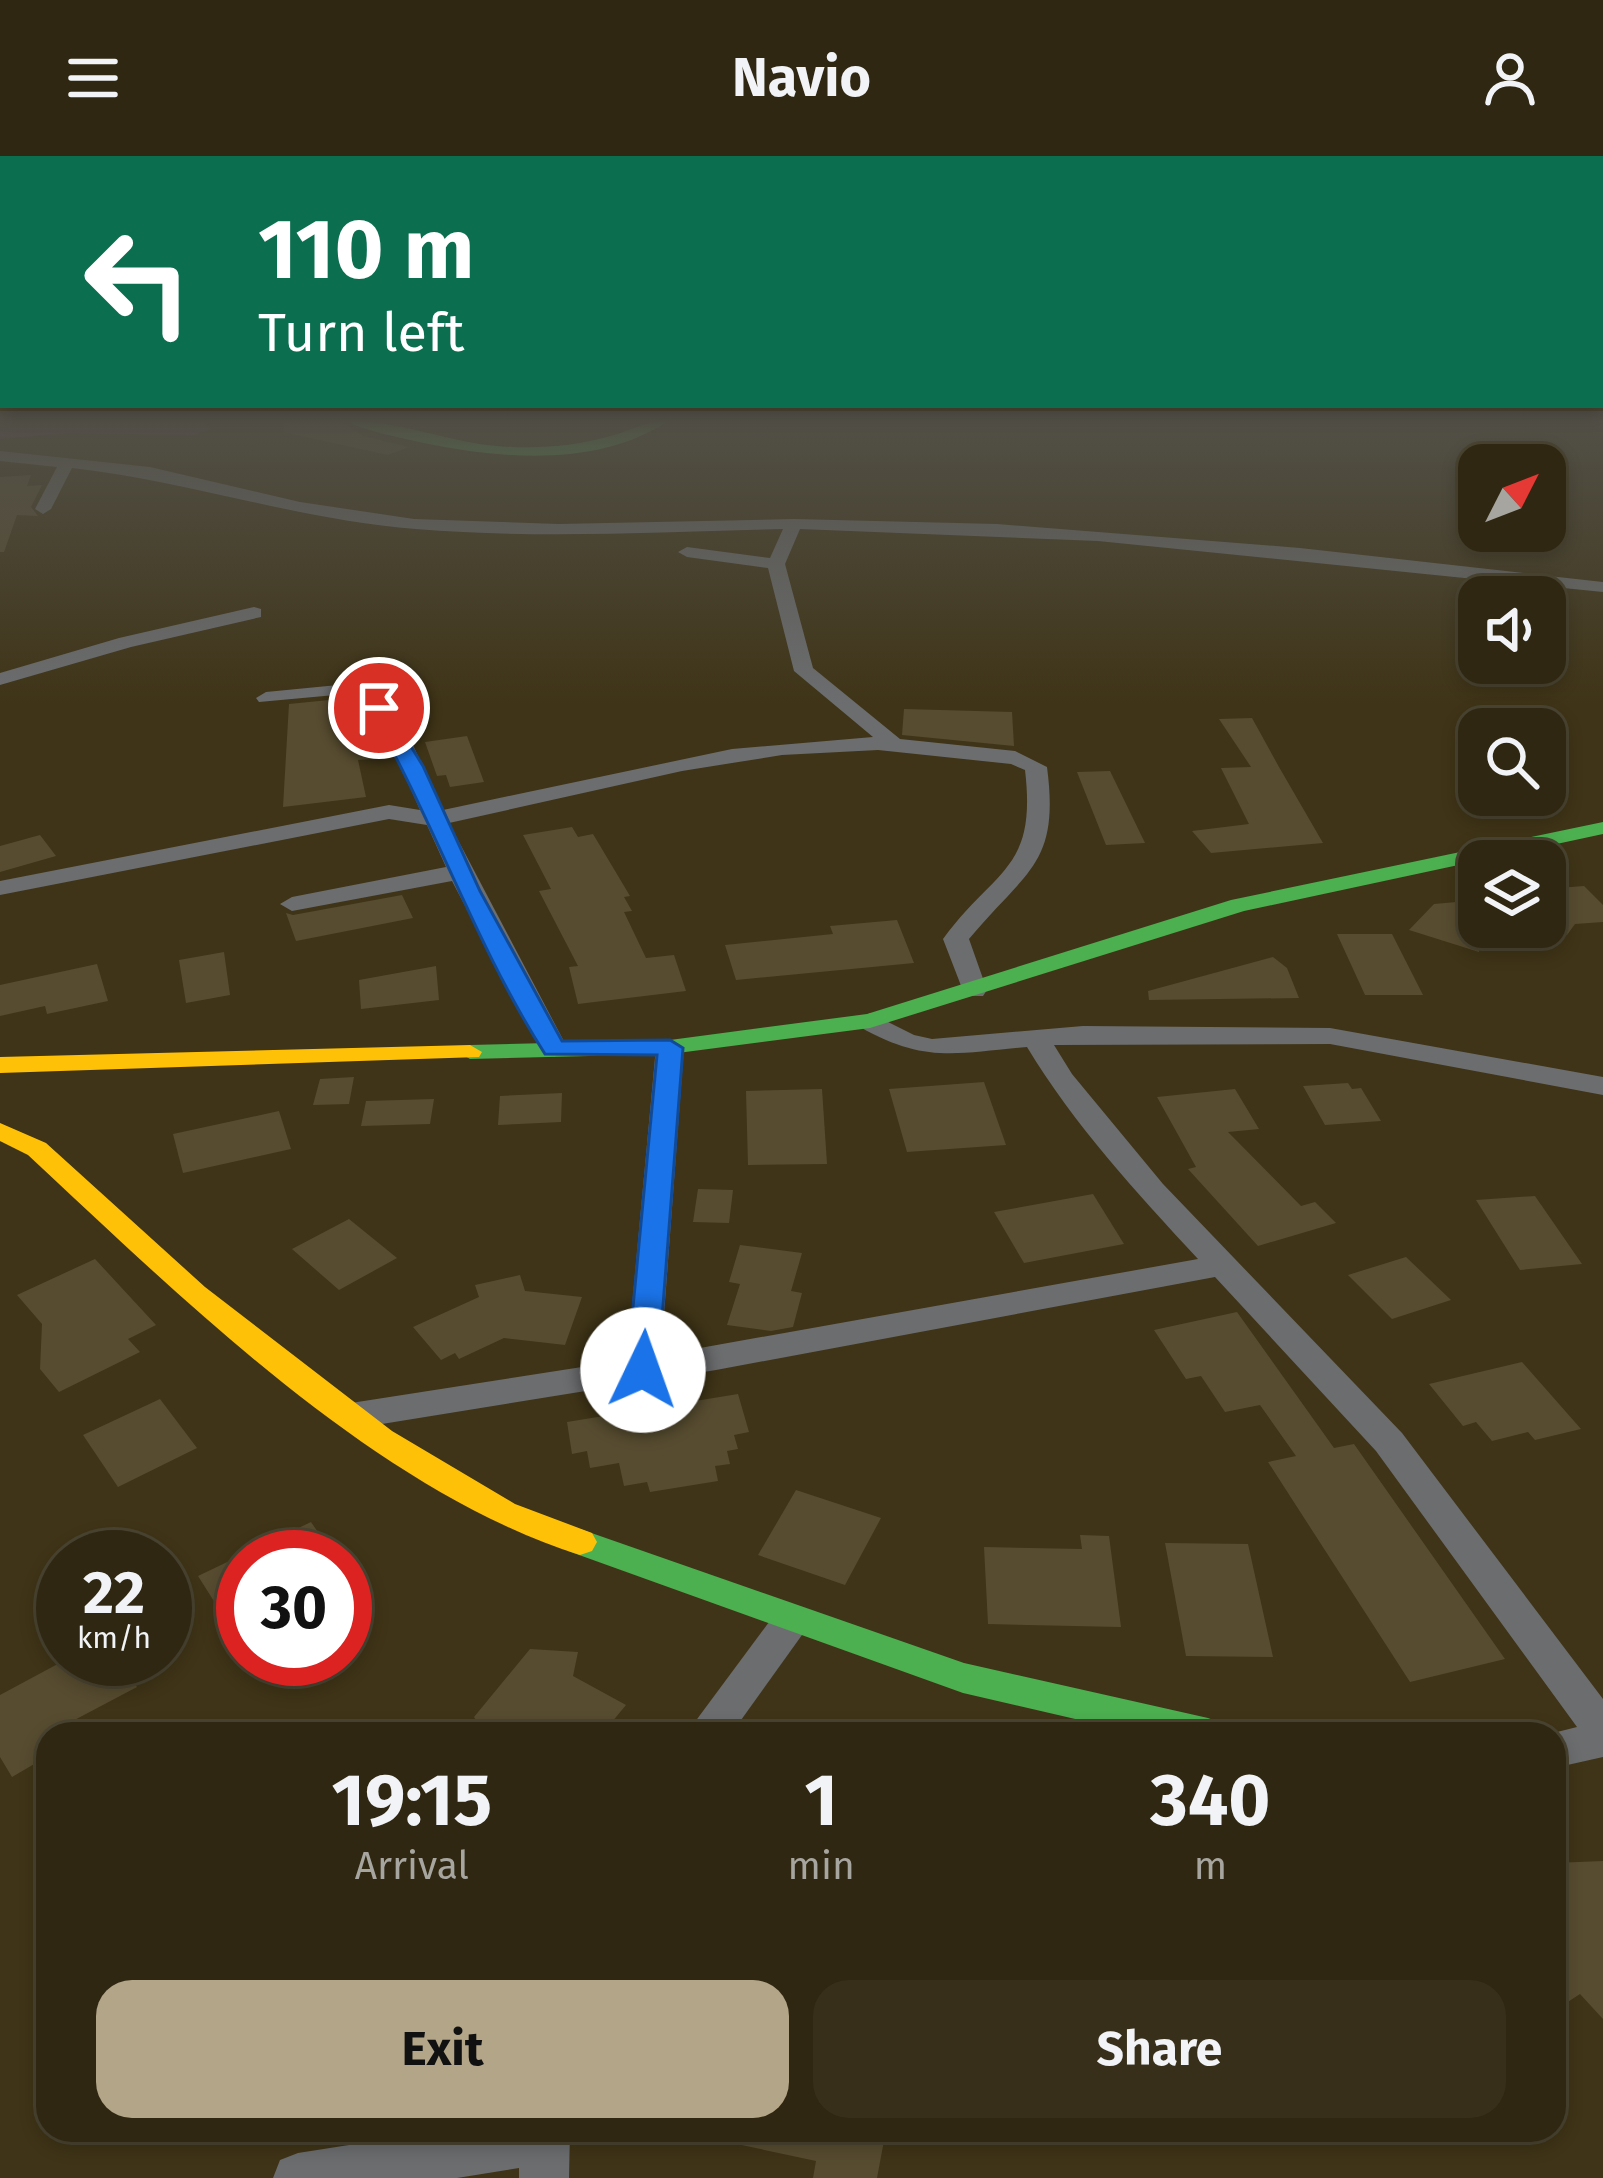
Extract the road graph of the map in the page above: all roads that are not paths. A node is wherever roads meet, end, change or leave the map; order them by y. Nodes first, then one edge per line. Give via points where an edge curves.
1 (356, 515) edge
2 (794, 524) junction
3 (687, 552) dead end
4 (776, 564) junction
5 (1603, 587) edge
6 (254, 614) dead end
7 (0, 679) edge
8 (266, 698) dead end
9 (897, 748) junction
10 (436, 819) junction
11 (1603, 828) edge
12 (460, 872) junction
13 (0, 888) edge
14 (292, 904) dead end
15 (974, 990) junction
16 (870, 1021) junction
17 (1037, 1040) junction
18 (670, 1048) junction
19 (554, 1049) junction
20 (0, 1065) edge
21 (1603, 1086) edge
22 (0, 1131) edge
23 (1225, 1264) junction
24 (643, 1370) junction
25 (351, 1416) junction
26 (792, 1621) junction
27 (716, 1722) edge
28 (1156, 1722) edge
29 (1603, 1735) edge
30 (1566, 1746) edge
31 (543, 2149) edge
32 (298, 2178) edge

1 - 2 street via 559,529
2 - 4 street
2 - 5 street via 1016,532
3 - 4 street
4 - 9 street via 804,670
6 - 7 street
8 - 10 street via 362,686 394,730
9 - 10 street via 836,743 717,758
9 - 15 street via 1016,758 1036,767 1042,818 1035,850 956,939
10 - 12 street
10 - 13 street via 389,812
11 - 15 street via 1239,904
12 - 14 street
12 - 19 street
15 - 16 street
16 - 17 street via 932,1047
16 - 18 street
17 - 21 street via 1330,1036
17 - 23 street via 1152,1191
18 - 19 street
18 - 24 street
19 - 20 street
22 - 25 street via 37,1149 196,1294
23 - 24 street
23 - 29 street via 1389,1442
24 - 25 street
25 - 26 street via 503,1513
26 - 27 street
26 - 28 street via 963,1678
29 - 30 street
31 - 32 street

